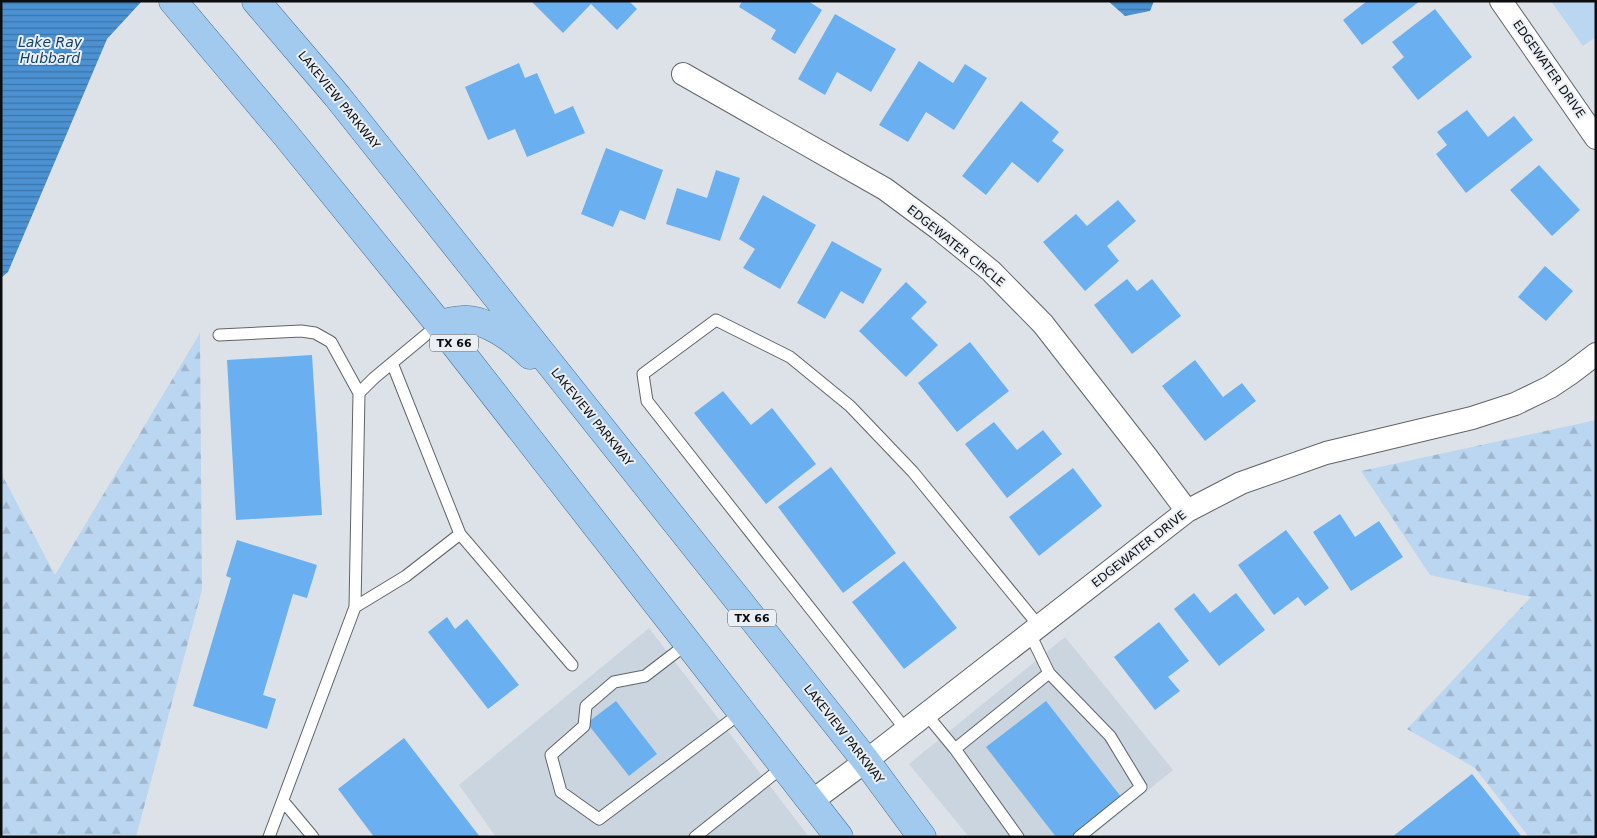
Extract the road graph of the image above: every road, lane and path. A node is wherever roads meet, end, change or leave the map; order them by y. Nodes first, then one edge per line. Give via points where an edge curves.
1 (256, 1) edge
2 (1501, 1) edge
3 (179, 8) edge
4 (684, 74) dead end
5 (1596, 138) edge
6 (439, 324) junction
7 (219, 335) dead end
8 (1596, 354) edge
9 (392, 363) junction
10 (359, 393) junction
11 (604, 432) junction
12 (1187, 511) junction
13 (460, 534) junction
14 (355, 607) junction
15 (1034, 630) junction
16 (688, 643) junction
17 (572, 665) dead end
18 (1049, 672) junction
19 (742, 712) junction
20 (926, 714) junction
21 (906, 730) junction
22 (955, 749) junction
23 (866, 761) junction
24 (784, 766) junction
25 (283, 801) junction
26 (812, 801) junction
27 (830, 834) edge
28 (697, 835) edge
29 (269, 837) edge
30 (313, 837) edge
31 (922, 837) edge
32 (1018, 837) edge
33 (1078, 837) edge

1 - 11 main road, LAKEVIEW PARKWAY / TX 66 via 337,96
2 - 5 street, EDGEWATER DRIVE
3 - 6 main road, TX 66
4 - 12 street, EDGEWATER CIRCLE via 885,189 991,271 1043,324
6 - 9 lane
6 - 11 main road via 464,320 490,325 524,350
6 - 16 main road, TX 66
7 - 10 lane via 315,333 331,342
8 - 12 street, EDGEWATER DRIVE via 1571,374 1516,404 1472,418 1326,453 1241,482
9 - 10 lane
9 - 13 lane
10 - 14 lane
11 - 23 main road, LAKEVIEW PARKWAY / TX 66
12 - 15 street, EDGEWATER DRIVE
13 - 14 lane via 406,576
13 - 17 lane
14 - 25 lane
15 - 18 lane
15 - 20 street, EDGEWATER DRIVE
15 - 21 lane via 913,472 850,406 790,357 716,320 643,374 646,401
16 - 19 main road, TX 66
16 - 19 lane via 645,676 614,682 586,706 584,726 551,755 561,792 599,819
18 - 22 lane
18 - 33 lane via 1110,736 1141,787
19 - 24 main road, TX 66
20 - 21 street, EDGEWATER DRIVE
20 - 22 lane
21 - 23 street, EDGEWATER DRIVE
22 - 32 lane
23 - 26 street, EDGEWATER DRIVE
23 - 31 main road, LAKEVIEW PARKWAY / TX 66
24 - 26 main road, TX 66
24 - 28 lane
25 - 29 lane
25 - 30 lane
26 - 27 main road, TX 66

